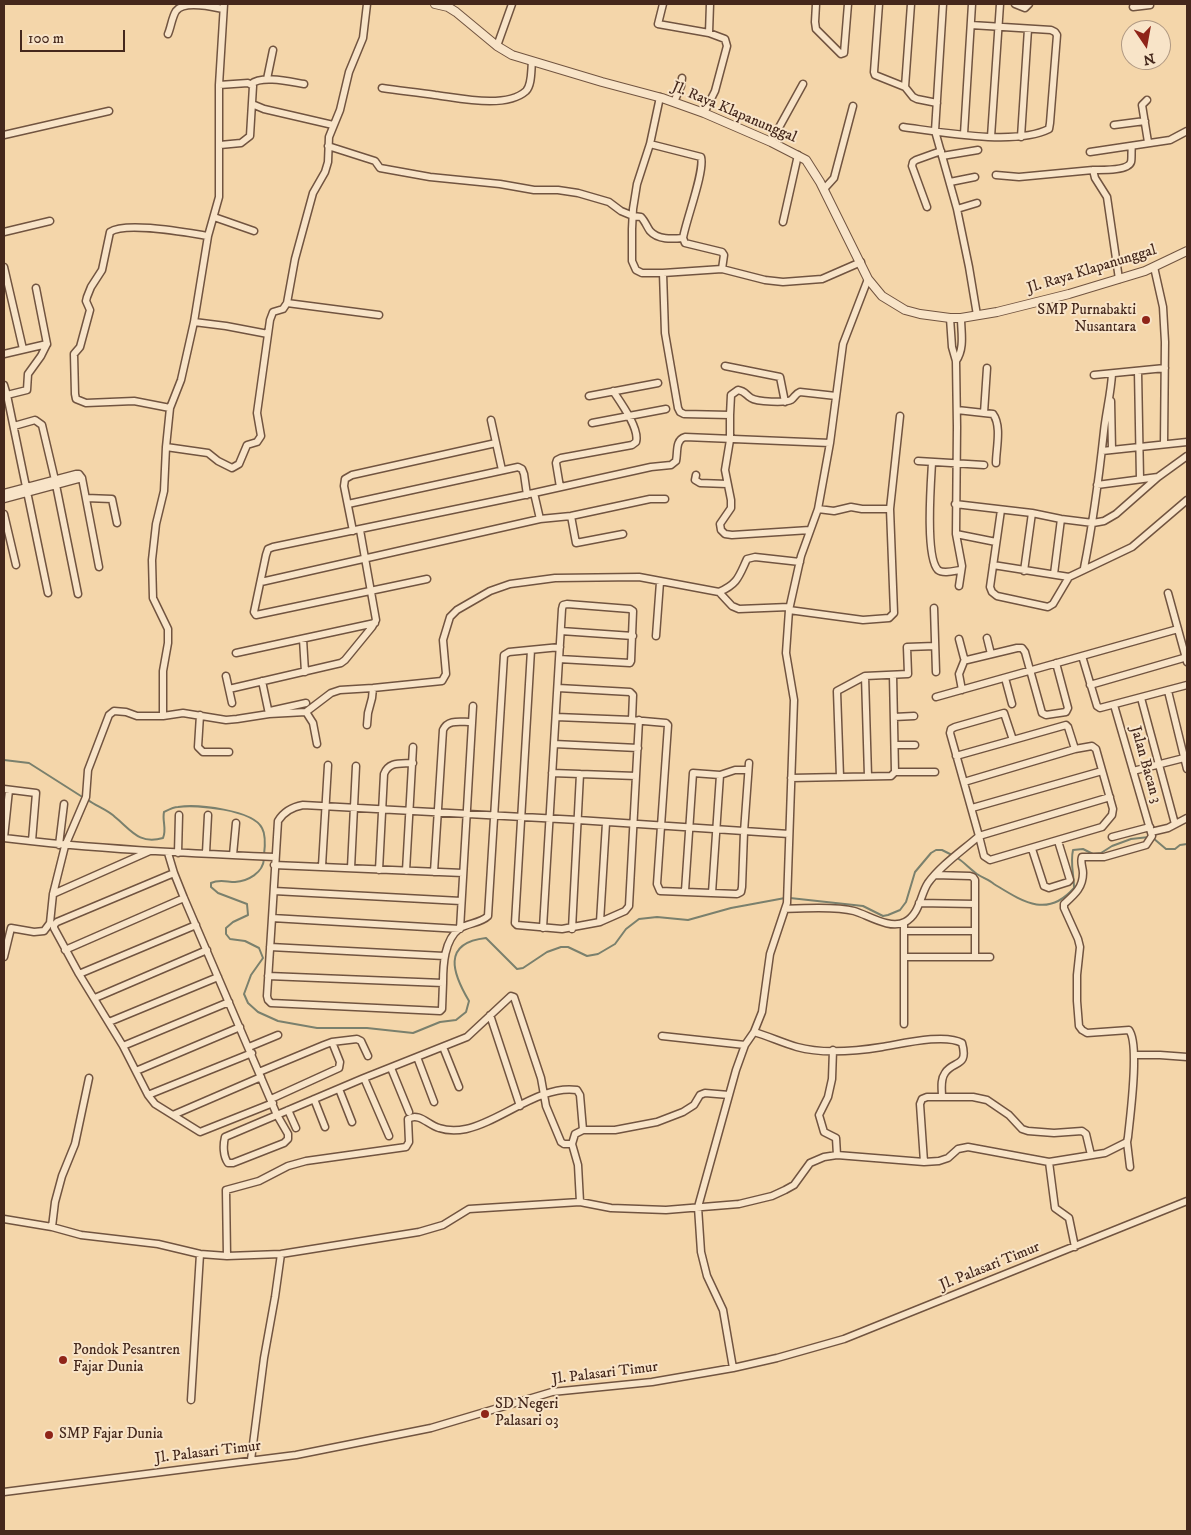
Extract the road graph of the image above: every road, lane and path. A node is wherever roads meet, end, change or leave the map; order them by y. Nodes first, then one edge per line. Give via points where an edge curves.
1 (367, 4) edge
2 (435, 4) edge
3 (512, 4) edge
4 (663, 4) edge
5 (710, 4) edge
6 (816, 4) edge
7 (848, 4) edge
8 (879, 4) edge
9 (911, 4) edge
10 (943, 4) edge
11 (972, 4) edge
12 (1000, 4) edge
13 (1015, 4) edge
14 (1029, 4) edge
15 (1150, 4) edge
16 (448, 5) edge
17 (224, 6) edge
18 (1133, 7) dead end
19 (971, 25) junction
20 (999, 27) junction
21 (1028, 29) junction
22 (709, 33) junction
23 (168, 34) dead end
24 (497, 46) junction
25 (273, 50) dead end
26 (532, 62) junction
27 (682, 78) dead end
28 (267, 79) junction
29 (251, 84) junction
30 (304, 84) dead end
31 (803, 84) dead end
32 (219, 85) junction
33 (905, 87) junction
34 (382, 88) dead end
35 (660, 97) junction
36 (1147, 100) dead end
37 (674, 102) junction
38 (937, 103) junction
39 (252, 104) junction
40 (853, 106) dead end
41 (109, 111) dead end
42 (704, 113) junction
43 (1145, 121) junction
44 (333, 125) junction
45 (1114, 125) dead end
46 (903, 127) dead end
47 (935, 131) junction
48 (1187, 131) edge
49 (964, 134) junction
50 (4, 135) edge
51 (991, 137) junction
52 (1021, 137) junction
53 (771, 142) junction
54 (1148, 142) junction
55 (650, 144) junction
56 (220, 145) junction
57 (328, 146) junction
58 (1132, 146) junction
59 (978, 150) dead end
60 (1090, 152) dead end
61 (942, 153) junction
62 (798, 155) junction
63 (1093, 170) junction
64 (996, 175) dead end
65 (975, 177) dead end
66 (950, 182) junction
67 (824, 190) junction
68 (977, 203) dead end
69 (927, 207) dead end
70 (957, 208) junction
71 (633, 216) junction
72 (214, 217) junction
73 (50, 221) dead end
74 (783, 222) dead end
75 (254, 231) dead end
76 (4, 232) edge
77 (208, 236) junction
78 (683, 238) junction
79 (1187, 251) edge
80 (861, 262) junction
81 (4, 267) edge
82 (1154, 267) junction
83 (722, 269) junction
84 (663, 273) junction
85 (868, 279) junction
86 (1119, 279) junction
87 (36, 288) dead end
88 (287, 303) junction
89 (379, 315) dead end
90 (977, 315) junction
91 (950, 318) junction
92 (961, 318) junction
93 (194, 322) junction
94 (268, 334) junction
95 (47, 344) junction
96 (23, 350) junction
97 (4, 354) edge
98 (956, 361) junction
99 (725, 366) dead end
100 (986, 368) dead end
101 (1165, 368) junction
102 (1138, 371) junction
103 (1112, 374) junction
104 (1094, 375) dead end
105 (658, 382) dead end
106 (4, 385) edge
107 (613, 391) junction
108 (1111, 392) junction
109 (8, 396) junction
110 (589, 396) dead end
111 (836, 396) junction
112 (785, 402) junction
113 (170, 408) junction
114 (666, 409) dead end
115 (957, 410) junction
116 (984, 413) junction
117 (730, 415) junction
118 (629, 416) junction
119 (900, 416) dead end
120 (491, 420) dead end
121 (592, 423) dead end
122 (14, 426) junction
123 (730, 440) junction
124 (1187, 442) edge
125 (496, 443) junction
126 (830, 443) junction
127 (1164, 444) junction
128 (166, 447) junction
129 (1138, 447) junction
130 (1112, 450) junction
131 (1102, 452) junction
132 (1187, 456) edge
133 (918, 461) dead end
134 (932, 462) junction
135 (957, 463) junction
136 (996, 463) dead end
137 (984, 466) dead end
138 (502, 470) junction
139 (696, 475) dead end
140 (1158, 477) junction
141 (1140, 479) junction
142 (56, 483) junction
143 (727, 484) junction
144 (1097, 485) junction
145 (560, 487) junction
146 (28, 490) junction
147 (4, 493) edge
148 (534, 493) junction
149 (527, 494) junction
150 (86, 498) junction
151 (665, 498) dead end
152 (4, 499) edge
153 (1187, 500) edge
154 (348, 504) junction
155 (955, 504) junction
156 (890, 508) junction
157 (818, 509) junction
158 (1001, 510) junction
159 (1032, 513) junction
160 (4, 514) edge
161 (571, 516) junction
162 (540, 519) junction
163 (1061, 519) junction
164 (1093, 522) junction
165 (117, 524) dead end
166 (810, 530) junction
167 (357, 531) junction
168 (623, 534) dead end
169 (956, 534) junction
170 (996, 542) junction
171 (366, 560) junction
172 (800, 562) junction
173 (16, 565) dead end
174 (993, 566) junction
175 (99, 568) dead end
176 (1084, 568) junction
177 (960, 570) junction
178 (1024, 570) junction
179 (1054, 574) junction
180 (1069, 577) junction
181 (427, 579) dead end
182 (261, 582) junction
183 (660, 582) junction
184 (959, 586) dead end
185 (372, 592) junction
186 (719, 592) junction
187 (48, 593) dead end
188 (1168, 593) dead end
189 (78, 594) dead end
190 (789, 608) junction
191 (934, 608) dead end
192 (375, 623) junction
193 (1178, 629) junction
194 (561, 631) junction
195 (632, 636) junction
196 (656, 636) dead end
197 (988, 638) dead end
198 (303, 639) junction
199 (959, 639) dead end
200 (935, 646) junction
201 (560, 647) junction
202 (531, 650) junction
203 (236, 653) dead end
204 (992, 654) junction
205 (1082, 656) junction
206 (560, 659) junction
207 (965, 659) junction
208 (1187, 659) edge
209 (1056, 663) junction
210 (1030, 671) junction
211 (305, 672) junction
212 (936, 672) dead end
213 (893, 675) junction
214 (226, 676) dead end
215 (865, 676) junction
216 (1004, 678) junction
217 (262, 681) junction
218 (1090, 685) junction
219 (1187, 685) edge
220 (373, 688) junction
221 (558, 688) junction
222 (229, 689) junction
223 (962, 690) junction
224 (1168, 691) junction
225 (936, 697) dead end
226 (1142, 698) junction
227 (232, 703) dead end
228 (306, 703) dead end
229 (1012, 704) dead end
230 (1114, 705) junction
231 (473, 706) dead end
232 (306, 712) junction
233 (1066, 712) junction
234 (269, 713) junction
235 (200, 715) junction
236 (163, 716) junction
237 (914, 716) dead end
238 (556, 717) junction
239 (894, 717) junction
240 (632, 720) junction
241 (639, 720) junction
242 (471, 722) junction
243 (1066, 725) junction
244 (367, 726) dead end
245 (1013, 740) junction
246 (317, 744) dead end
247 (554, 744) junction
248 (895, 745) junction
249 (915, 745) dead end
250 (413, 747) dead end
251 (1185, 747) edge
252 (638, 748) junction
253 (1075, 749) junction
254 (230, 752) dead end
255 (956, 756) junction
256 (1184, 758) junction
257 (413, 763) junction
258 (1158, 765) junction
259 (328, 766) dead end
260 (356, 766) dead end
261 (1187, 769) edge
262 (1102, 771) junction
263 (1133, 771) junction
264 (895, 772) junction
265 (935, 772) dead end
266 (552, 773) junction
267 (580, 774) junction
268 (720, 775) junction
269 (636, 776) junction
270 (868, 776) junction
271 (840, 777) junction
272 (791, 778) junction
273 (964, 782) junction
274 (6, 789) edge
275 (1110, 797) junction
276 (64, 804) dead end
277 (326, 806) junction
278 (354, 808) junction
279 (972, 808) junction
280 (382, 810) junction
281 (410, 811) junction
282 (438, 813) junction
283 (465, 814) junction
284 (179, 815) dead end
285 (208, 815) dead end
286 (493, 816) junction
287 (522, 818) junction
288 (1187, 818) edge
289 (549, 820) junction
290 (578, 820) junction
291 (236, 823) dead end
292 (606, 823) junction
293 (1174, 824) junction
294 (633, 825) junction
295 (660, 826) junction
296 (688, 828) junction
297 (716, 830) junction
298 (744, 832) junction
299 (788, 834) junction
300 (1150, 834) junction
301 (979, 836) junction
302 (1112, 837) dead end
303 (4, 838) edge
304 (32, 841) junction
305 (1058, 841) junction
306 (62, 845) junction
307 (1032, 849) junction
308 (151, 851) junction
309 (178, 852) junction
310 (168, 853) junction
311 (206, 853) junction
312 (233, 855) junction
313 (272, 860) junction
314 (322, 866) junction
315 (351, 868) junction
316 (378, 870) junction
317 (406, 871) junction
318 (434, 872) junction
319 (174, 873) junction
320 (462, 873) junction
321 (935, 875) junction
322 (274, 891) junction
323 (685, 891) junction
324 (712, 893) junction
325 (53, 894) junction
326 (184, 898) junction
327 (461, 901) junction
328 (919, 903) junction
329 (975, 904) junction
330 (786, 906) junction
331 (272, 918) junction
332 (600, 922) junction
333 (904, 923) junction
334 (52, 924) junction
335 (196, 924) junction
336 (4, 926) edge
337 (11, 928) junction
338 (543, 928) junction
339 (460, 929) junction
340 (572, 929) junction
341 (904, 930) junction
342 (975, 931) junction
343 (270, 947) junction
344 (65, 950) junction
345 (207, 950) junction
346 (444, 956) junction
347 (4, 957) edge
348 (904, 957) junction
349 (976, 957) junction
350 (990, 957) dead end
351 (80, 974) junction
352 (268, 976) junction
353 (218, 977) junction
354 (443, 983) junction
355 (95, 998) junction
356 (229, 1002) junction
357 (490, 1015) junction
358 (109, 1022) junction
359 (904, 1024) dead end
360 (240, 1027) junction
361 (754, 1032) junction
362 (278, 1035) dead end
363 (662, 1036) dead end
364 (332, 1042) junction
365 (746, 1045) junction
366 (123, 1046) junction
367 (442, 1047) junction
368 (250, 1050) junction
369 (833, 1050) junction
370 (1134, 1055) junction
371 (368, 1056) dead end
372 (417, 1057) junction
373 (1187, 1057) edge
374 (391, 1068) junction
375 (136, 1071) junction
376 (260, 1075) junction
377 (89, 1078) dead end
378 (364, 1078) junction
379 (459, 1087) dead end
380 (339, 1089) junction
381 (544, 1094) junction
382 (148, 1095) junction
383 (729, 1096) junction
384 (942, 1097) junction
385 (314, 1099) junction
386 (272, 1101) junction
387 (434, 1102) dead end
388 (520, 1106) junction
389 (288, 1110) junction
390 (409, 1112) dead end
391 (277, 1114) junction
392 (173, 1115) junction
393 (352, 1122) dead end
394 (325, 1127) dead end
395 (296, 1128) dead end
396 (583, 1130) junction
397 (389, 1136) dead end
398 (1127, 1142) junction
399 (572, 1144) junction
400 (837, 1155) junction
401 (1091, 1155) junction
402 (924, 1162) junction
403 (1049, 1162) junction
404 (1130, 1167) dead end
405 (1187, 1201) edge
406 (580, 1202) junction
407 (698, 1206) junction
408 (4, 1219) edge
409 (52, 1227) junction
410 (1075, 1247) junction
411 (200, 1254) junction
412 (280, 1254) junction
413 (227, 1256) junction
414 (733, 1368) junction
415 (191, 1400) dead end
416 (251, 1460) junction
417 (4, 1492) edge

1 - 44 street via 363,38
2 - 16 street, Jl. Raya Klapanunggal
3 - 24 street
4 - 22 street via 658,21 661,25
5 - 22 street
6 - 7 street via 816,29 841,54 844,53
8 - 33 street via 874,72
9 - 33 street
10 - 38 street
11 - 19 street
12 - 20 street
13 - 14 street via 1025,8
15 - 18 street
16 - 24 street, Jl. Raya Klapanunggal
17 - 23 street via 182,7 177,10
17 - 32 street
19 - 20 street
19 - 49 street
20 - 21 street
20 - 51 street
21 - 52 street
21 - 52 street via 1051,30 1057,35 1048,129
22 - 42 street via 725,38 727,46 715,91
24 - 26 street, Jl. Raya Klapanunggal
25 - 28 street
26 - 34 street via 529,87 513,98 458,99
26 - 35 street, Jl. Raya Klapanunggal
27 - 37 street
28 - 29 street
28 - 30 street
29 - 32 street
29 - 39 street
31 - 53 street
32 - 56 street
33 - 38 street via 913,97
35 - 37 street, Jl. Raya Klapanunggal
35 - 55 street
36 - 43 street via 1142,105
37 - 42 street, Jl. Raya Klapanunggal
38 - 47 street
39 - 44 street
39 - 56 street via 250,136 241,144
40 - 67 street via 834,178
41 - 50 street
42 - 53 street, Jl. Raya Klapanunggal
43 - 45 street
43 - 54 street
44 - 57 street
46 - 47 street
47 - 49 street
47 - 61 street
48 - 54 street via 1170,140
49 - 51 street
51 - 52 street
53 - 62 street, Jl. Raya Klapanunggal
54 - 58 street
55 - 71 street
55 - 78 street via 703,159
56 - 72 street via 219,198
57 - 71 street via 375,160 380,168 430,177 578,193 609,202
57 - 88 street via 328,162 313,192
58 - 60 street
58 - 63 street via 1128,166
59 - 61 street
61 - 66 street
61 - 69 street via 913,162
62 - 67 street, Jl. Raya Klapanunggal via 806,160
62 - 74 street
63 - 64 street via 1019,177
63 - 86 street via 1106,197
65 - 66 street
66 - 70 street
67 - 80 street, Jl. Raya Klapanunggal
68 - 70 street
70 - 90 street
71 - 78 street via 641,217 652,233 668,239
71 - 84 street via 633,266 642,273
72 - 75 street
72 - 77 street
73 - 76 street
77 - 93 street
77 - 113 street via 156,228 119,228 110,232 102,270 87,296 90,310 80,347 74,354 76,399 86,403 134,401
78 - 83 street via 685,243 722,252
79 - 82 street, Jl. Raya Klapanunggal
80 - 83 street via 822,279 783,282
80 - 85 street, Jl. Raya Klapanunggal
81 - 96 street
82 - 86 street, Jl. Raya Klapanunggal
82 - 101 street via 1163,308
83 - 84 street
84 - 117 street via 665,334 678,408 684,414
85 - 91 street, Jl. Raya Klapanunggal via 882,296 905,310
85 - 111 street via 843,344
86 - 90 street, Jl. Raya Klapanunggal
87 - 95 street
88 - 89 street
88 - 94 street via 283,309 273,312
90 - 92 street, Jl. Raya Klapanunggal
91 - 92 street, Jl. Raya Klapanunggal
91 - 98 street
92 - 98 street via 962,346
93 - 94 street
93 - 113 street via 181,380
94 - 128 street via 256,413 261,436 257,442 247,445 238,466 230,468 208,453
95 - 96 street
95 - 109 street via 28,374 27,390
96 - 97 street
98 - 115 street
99 - 112 street via 780,377
100 - 116 street
101 - 102 street
101 - 127 street
102 - 103 street
102 - 129 street
103 - 104 street
103 - 108 street
105 - 107 street
106 - 109 street
107 - 110 street
107 - 118 street
108 - 130 street
108 - 131 street
109 - 122 street
111 - 112 street via 800,392
111 - 126 street
112 - 117 street via 753,400 738,390 731,395
113 - 128 street
114 - 118 street
115 - 116 street
115 - 135 street
116 - 136 street via 993,414 996,419
117 - 123 street
118 - 121 street
118 - 145 street via 638,438 636,442 560,458 556,463
119 - 156 street
120 - 125 street
122 - 142 street via 35,420 42,425
122 - 146 street
123 - 126 street
123 - 143 street via 725,470
123 - 145 street via 685,437 678,442 676,461 671,464
124 - 127 street
125 - 138 street
125 - 154 street via 352,475 344,479
126 - 157 street
127 - 129 street
128 - 236 street via 164,491 152,560 152,598 168,629 163,671
129 - 130 street
129 - 141 street
130 - 131 street
131 - 144 street
132 - 140 street
133 - 134 street
134 - 135 street
134 - 177 street via 930,530 935,564 942,572
135 - 137 street
135 - 155 street
138 - 149 street via 522,469
138 - 154 street
139 - 143 street via 696,482
140 - 141 street
140 - 164 street via 1116,514 1104,521
141 - 144 street
142 - 146 street
142 - 150 street via 81,475
142 - 189 street
143 - 166 street via 731,508 720,524 725,534
144 - 164 street
145 - 148 street
146 - 147 street
146 - 152 street
146 - 187 street
148 - 149 street
148 - 162 street
149 - 167 street
150 - 165 street via 112,499
150 - 175 street
151 - 161 street
153 - 176 street via 1132,547
154 - 167 street
155 - 158 street
155 - 169 street
156 - 157 street
156 - 190 street via 893,616 862,620
157 - 166 street
158 - 159 street
158 - 170 street
159 - 163 street
159 - 178 street
160 - 173 street
161 - 162 street
161 - 168 street via 576,543
162 - 171 street
163 - 164 street
163 - 179 street
164 - 176 street
166 - 172 street
167 - 171 street
167 - 182 street via 273,547 266,555
169 - 170 street
169 - 177 street via 962,559
170 - 174 street
171 - 182 street
171 - 185 street
172 - 186 street via 756,557 747,559 736,582
172 - 190 street
174 - 178 street
174 - 180 street via 990,588 994,594 1048,607
176 - 180 street
177 - 184 street
178 - 179 street
179 - 180 street
181 - 185 street
182 - 185 street via 256,615
183 - 186 street
183 - 196 street
183 - 220 street via 639,577 555,578 497,588 450,617 442,640 446,674 442,681
185 - 192 street
186 - 190 street via 732,606 740,609 764,606
188 - 193 street
190 - 272 street via 786,653 794,700
191 - 200 street
192 - 198 street
192 - 211 street via 341,663
193 - 205 street
193 - 208 street
194 - 195 street
194 - 195 street via 562,609 567,604 630,609 633,611
194 - 201 street
195 - 206 street via 632,661 628,664
197 - 204 street
198 - 203 street
198 - 211 street
199 - 207 street
200 - 212 street
200 - 213 street via 907,647 908,674
201 - 202 street
201 - 206 street
202 - 286 street via 504,655
202 - 287 street
204 - 207 street
204 - 210 street via 1022,648
205 - 209 street
205 - 218 street
206 - 221 street
207 - 223 street via 959,674
208 - 218 street
209 - 210 street
209 - 233 street via 1068,708
210 - 216 street
210 - 233 street via 1042,713
211 - 217 street
213 - 215 street
213 - 239 street
214 - 222 street
215 - 270 street
215 - 271 street via 837,691
216 - 223 street
216 - 229 street
217 - 222 street
217 - 234 street
218 - 230 street via 1097,706
219 - 224 street
220 - 232 street via 331,693
220 - 244 street
221 - 238 street
221 - 240 street via 630,692 633,695
222 - 227 street
223 - 225 street
224 - 226 street
224 - 251 street
226 - 230 street
226 - 258 street
228 - 234 street
230 - 263 street, Jalan Bacan 3
231 - 242 street
232 - 234 street
232 - 246 street via 313,723
233 - 243 street
234 - 235 street via 226,720
235 - 236 street
235 - 254 street via 200,750
236 - 306 street via 111,712 88,770 86,797
237 - 239 street
238 - 240 street
238 - 247 street
239 - 248 street
240 - 241 street
241 - 252 street
241 - 295 street via 668,725
242 - 282 street via 451,722 443,730
242 - 283 street
243 - 245 street
243 - 253 street
245 - 255 street
245 - 255 street via 1006,715 1000,713 951,729
247 - 252 street
247 - 266 street
248 - 249 street
248 - 264 street
250 - 257 street
251 - 256 street
252 - 269 street
253 - 262 street via 1094,747
253 - 273 street
255 - 273 street
256 - 258 street
256 - 261 street
257 - 280 street via 393,764 387,768
257 - 281 street
258 - 263 street
258 - 293 street
259 - 277 street
260 - 278 street
262 - 275 street
262 - 279 street
263 - 300 street, Jalan Bacan 3
264 - 265 street
264 - 270 street via 891,776
266 - 267 street
266 - 289 street
267 - 269 street
267 - 290 street
268 - 296 street via 693,773
268 - 297 street
268 - 298 street via 749,767
269 - 294 street
270 - 271 street
271 - 272 street
272 - 299 street
273 - 279 street
274 - 303 street
274 - 304 street via 36,792
275 - 301 street
275 - 305 street via 1113,812 1102,827
276 - 306 street
277 - 278 street
277 - 313 street via 292,807 282,815 278,821
277 - 314 street
278 - 280 street
278 - 315 street
279 - 301 street
280 - 281 street
280 - 316 street
281 - 282 street
281 - 317 street
282 - 283 street
282 - 318 street
283 - 286 street
283 - 320 street
284 - 309 street
285 - 311 street
286 - 287 street
286 - 339 street via 488,916
287 - 289 street
287 - 338 street via 515,923
288 - 293 street
289 - 290 street
289 - 338 street
290 - 292 street
290 - 340 street
291 - 312 street
292 - 294 street
292 - 332 street
293 - 300 street
294 - 295 street
294 - 332 street via 629,906
295 - 296 street
295 - 323 street via 658,888
296 - 297 street
296 - 323 street
297 - 298 street
297 - 324 street
298 - 299 street
298 - 324 street via 741,892
299 - 330 street
300 - 302 street
300 - 370 street via 1146,845 1110,856 1082,857 1080,888 1064,904 1080,947 1077,975 1079,1026 1087,1033 1129,1030
301 - 307 street via 984,856 990,860
301 - 321 street
303 - 304 street
304 - 306 street
305 - 307 street
305 - 307 street via 1070,880 1049,888 1044,886
306 - 308 street
306 - 325 street
308 - 310 street
308 - 325 street
309 - 310 street
309 - 311 street
310 - 319 street
311 - 312 street
312 - 313 street
313 - 314 street
313 - 322 street
314 - 315 street
315 - 316 street
316 - 317 street
317 - 318 street
318 - 320 street
319 - 326 street
319 - 334 street
320 - 327 street
321 - 328 street
321 - 329 street via 973,877
322 - 327 street
322 - 331 street
323 - 324 street
325 - 334 street
326 - 335 street
326 - 344 street
327 - 339 street
328 - 329 street
328 - 333 street via 912,917
329 - 342 street
330 - 333 street via 842,909 888,923
330 - 361 street via 770,954 762,1012
331 - 339 street
331 - 343 street
332 - 340 street
333 - 341 street
334 - 337 street via 44,931 34,932
334 - 344 street
335 - 345 street
335 - 351 street
336 - 337 street
337 - 347 street
338 - 340 street
339 - 346 street
341 - 342 street
341 - 348 street
342 - 349 street
343 - 346 street
343 - 352 street
344 - 351 street
345 - 353 street
345 - 355 street
346 - 354 street
348 - 349 street
348 - 359 street
349 - 350 street
351 - 355 street
352 - 354 street
352 - 354 street via 267,996 271,1003 431,1010 442,1010
353 - 356 street
353 - 358 street
355 - 358 street
356 - 360 street
356 - 366 street
357 - 367 street via 467,1037
357 - 381 street via 508,997 514,997
357 - 388 street
358 - 366 street
360 - 368 street
360 - 375 street
361 - 365 street
361 - 369 street via 798,1047
362 - 368 street
363 - 365 street
364 - 371 street via 361,1041
364 - 376 street
364 - 386 street via 340,1062 339,1068
365 - 383 street
366 - 375 street
367 - 372 street
367 - 379 street
368 - 376 street
368 - 382 street
369 - 384 street via 932,1040 958,1041 962,1044 964,1056 942,1078
369 - 400 street via 832,1079 828,1097 819,1114 824,1132 836,1138
370 - 373 street
370 - 398 street
372 - 374 street
372 - 387 street
374 - 378 street
374 - 390 street
375 - 382 street
376 - 386 street
376 - 392 street
377 - 409 street via 76,1144 62,1176
378 - 380 street
378 - 397 street
380 - 385 street
380 - 393 street
381 - 388 street
381 - 396 street via 577,1090
381 - 399 street via 561,1142
382 - 392 street via 155,1104
383 - 396 street via 705,1092 683,1112 657,1122 615,1130
383 - 407 street
384 - 401 street via 987,1100 1028,1131 1085,1132
384 - 402 street via 927,1097 920,1104
385 - 389 street
385 - 394 street
386 - 391 street
386 - 392 street via 203,1132 196,1131
388 - 413 street via 489,1121 453,1131 413,1116 408,1120 409,1142 406,1147 306,1161 248,1185 226,1190
389 - 391 street
389 - 395 street
391 - 391 street via 288,1139 233,1164 228,1163 225,1137
396 - 399 street via 575,1134
398 - 401 street via 1116,1149
398 - 404 street
399 - 406 street via 578,1164
400 - 402 street
400 - 407 street via 816,1159 794,1185 772,1196 738,1204
401 - 403 street
402 - 403 street via 948,1158 958,1149 968,1147
403 - 410 street via 1055,1208 1069,1218
405 - 410 street, Jl. Palasari Timur
406 - 407 street via 638,1210
406 - 412 street via 469,1209 443,1225 419,1232
407 - 414 street via 701,1252 707,1276 723,1310
408 - 409 street
409 - 411 street via 81,1235 158,1244
410 - 414 street, Jl. Palasari Timur via 835,1343
411 - 413 street
411 - 415 street
412 - 413 street
412 - 416 street
414 - 416 street, Jl. Palasari Timur via 652,1382 552,1392 431,1428 296,1455
416 - 417 street, Jl. Palasari Timur

